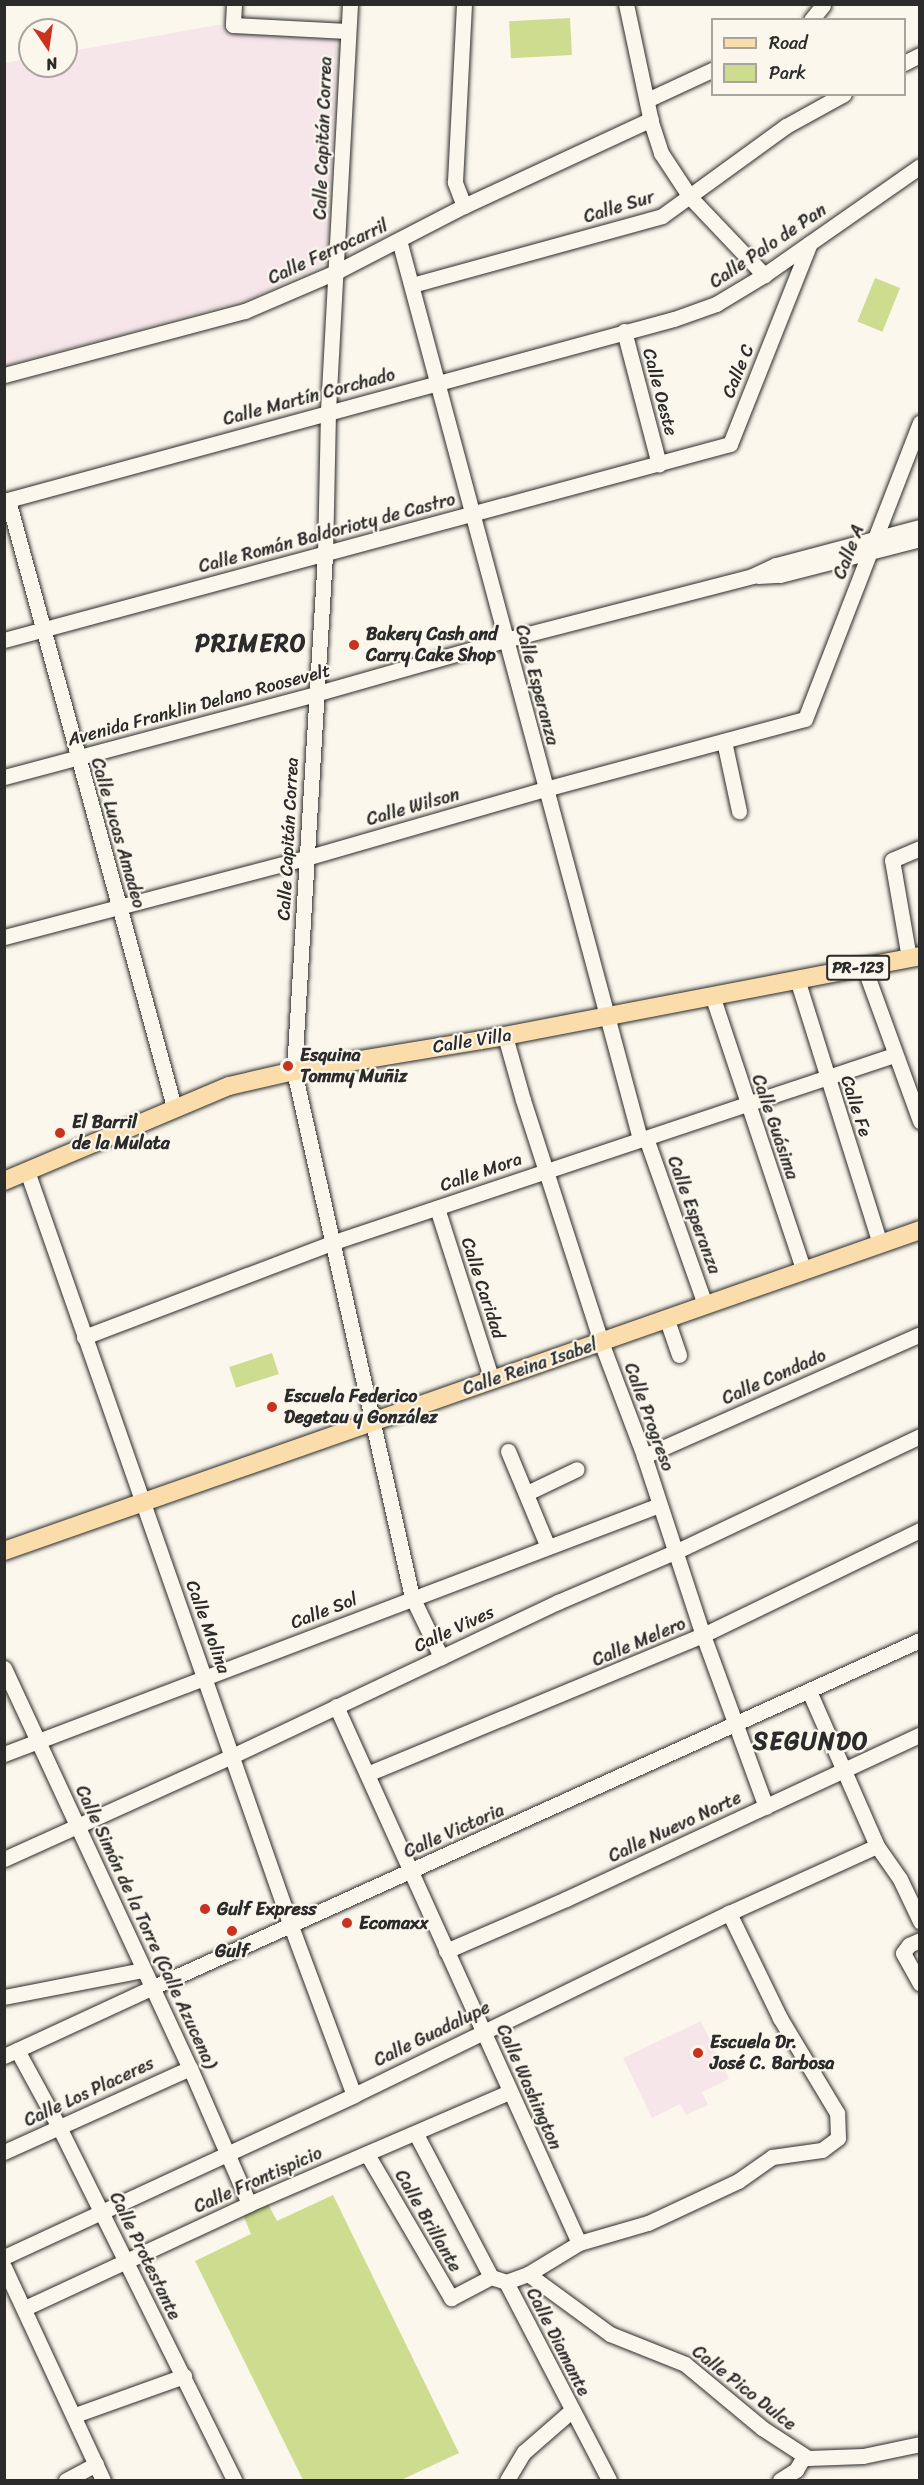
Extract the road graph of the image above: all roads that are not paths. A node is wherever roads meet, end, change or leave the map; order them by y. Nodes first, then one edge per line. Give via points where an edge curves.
1 (234, 4) edge
2 (350, 4) edge
3 (464, 4) edge
4 (626, 4) edge
5 (823, 5) edge
6 (813, 18) edge
7 (347, 31) junction
8 (920, 54) edge
9 (906, 62) edge
10 (711, 70) edge
11 (840, 96) edge
12 (647, 100) junction
13 (651, 119) junction
14 (920, 166) edge
15 (690, 197) junction
16 (464, 206) junction
17 (399, 240) junction
18 (810, 243) junction
19 (338, 271) junction
20 (764, 275) junction
21 (412, 285) junction
22 (624, 331) junction
23 (4, 375) edge
24 (436, 382) junction
25 (328, 412) junction
26 (920, 423) edge
27 (659, 464) junction
28 (6, 501) edge
29 (472, 514) junction
30 (920, 527) edge
31 (920, 539) edge
32 (873, 545) junction
33 (324, 555) junction
34 (43, 629) junction
35 (4, 640) edge
36 (505, 640) junction
37 (315, 694) junction
38 (815, 694) joint
39 (724, 741) junction
40 (77, 758) junction
41 (4, 777) edge
42 (545, 789) junction
43 (739, 811) dead end
44 (920, 848) edge
45 (306, 858) junction
46 (119, 907) junction
47 (4, 937) edge
48 (914, 957) edge
49 (864, 967) junction
50 (797, 980) junction
51 (712, 995) junction
52 (608, 1017) junction
53 (505, 1036) junction
54 (894, 1055) junction
55 (294, 1071) junction
56 (826, 1078) junction
57 (746, 1104) junction
58 (174, 1107) junction
59 (920, 1121) edge
60 (643, 1139) junction
61 (546, 1170) junction
62 (27, 1171) junction
63 (4, 1181) edge
64 (437, 1208) junction
65 (920, 1230) edge
66 (332, 1243) junction
67 (880, 1244) junction
68 (804, 1270) junction
69 (705, 1305) junction
70 (666, 1320) junction
71 (920, 1334) edge
72 (84, 1337) junction
73 (601, 1342) junction
74 (679, 1355) dead end
75 (492, 1380) junction
76 (371, 1424) junction
77 (920, 1436) edge
78 (508, 1451) dead end
79 (644, 1456) junction
80 (577, 1469) dead end
81 (527, 1493) junction
82 (142, 1503) junction
83 (659, 1505) junction
84 (920, 1530) edge
85 (548, 1547) junction
86 (4, 1551) edge
87 (676, 1551) junction
88 (412, 1597) junction
89 (703, 1635) junction
90 (920, 1640) edge
91 (441, 1657) junction
92 (4, 1668) edge
93 (206, 1678) junction
94 (809, 1691) junction
95 (336, 1706) junction
96 (735, 1725) junction
97 (920, 1735) edge
98 (38, 1741) junction
99 (4, 1754) edge
100 (231, 1756) junction
101 (844, 1772) junction
102 (367, 1774) junction
103 (766, 1807) junction
104 (77, 1825) junction
105 (877, 1846) junction
106 (4, 1859) edge
107 (410, 1872) junction
108 (729, 1913) junction
109 (920, 1921) edge
110 (291, 1926) junction
111 (920, 1940) edge
112 (446, 1951) junction
113 (143, 1970) junction
114 (920, 1984) edge
115 (151, 1988) junction
116 (4, 1997) edge
117 (483, 2031) junction
118 (11, 2053) edge
119 (190, 2068) junction
120 (509, 2092) junction
121 (354, 2095) junction
122 (59, 2127) junction
123 (416, 2134) junction
124 (4, 2152) edge
125 (229, 2153) junction
126 (367, 2154) junction
127 (249, 2204) junction
128 (102, 2212) junction
129 (579, 2243) junction
130 (4, 2257) edge
131 (126, 2262) junction
132 (4, 2266) edge
133 (528, 2274) junction
134 (491, 2277) junction
135 (506, 2282) junction
136 (25, 2308) junction
137 (184, 2376) junction
138 (572, 2411) junction
139 (75, 2415) junction
140 (920, 2444) edge
141 (804, 2456) junction
142 (96, 2464) junction
143 (66, 2481) edge
144 (103, 2481) edge
145 (234, 2481) edge
146 (507, 2481) edge
147 (609, 2481) edge
148 (780, 2481) edge

1 - 7 street via 233,25
2 - 7 street, Calle Capitán Correa
3 - 16 street via 455,182
4 - 12 street
5 - 6 street
7 - 19 street, Calle Capitán Correa
8 - 9 street
10 - 12 street
11 - 15 street, Calle Sur via 786,126
12 - 13 street
13 - 15 street via 661,153
13 - 16 street, Calle Ferrocarril
14 - 18 street, Calle Palo de Pan
15 - 20 street
15 - 21 street, Calle Sur via 662,216
16 - 17 street, Calle Ferrocarril
17 - 19 street, Calle Ferrocarril
17 - 21 street, Calle Esperanza
18 - 20 street, Calle Palo de Pan
18 - 27 street, Calle C via 730,444
19 - 23 street, Calle Ferrocarril via 245,311
19 - 25 street, Calle Capitán Correa
20 - 22 street, Calle Palo de Pan via 716,304
21 - 24 street, Calle Esperanza
22 - 24 street, Calle Martín Corchado
22 - 27 street, Calle Oeste
24 - 25 street, Calle Martín Corchado
24 - 29 street, Calle Esperanza
25 - 28 street, Calle Martín Corchado
25 - 33 street, Calle Capitán Correa
26 - 32 street, Calle A
27 - 29 street, Calle Román Baldorioty de Castro
28 - 34 street, Calle Lucas Amadeo
29 - 33 street, Calle Román Baldorioty de Castro
29 - 36 street, Calle Esperanza
30 - 32 street, Avenida Franklin Delano Roosevelt
31 - 32 street, Avenida Franklin Delano Roosevelt
32 - 36 street, Avenida Franklin Delano Roosevelt via 780,575 752,576
32 - 38 street, Calle A
33 - 34 street, Calle Román Baldorioty de Castro
33 - 37 street, Calle Capitán Correa
34 - 35 street, Calle Román Baldorioty de Castro
34 - 40 street, Calle Lucas Amadeo
36 - 37 street, Avenida Franklin Delano Roosevelt
36 - 42 street, Calle Esperanza
37 - 40 street, Avenida Franklin Delano Roosevelt
37 - 45 street, Calle Capitán Correa
38 - 39 street, Calle Wilson via 805,719
39 - 42 street, Calle Wilson
39 - 43 street
40 - 41 street, Avenida Franklin Delano Roosevelt
40 - 46 street, Calle Lucas Amadeo
42 - 45 street, Calle Wilson
42 - 52 street, Calle Esperanza
44 - 48 street via 892,860
45 - 46 street, Calle Wilson
45 - 55 street, Calle Capitán Correa
46 - 47 street, Calle Wilson
46 - 58 street, Calle Lucas Amadeo
48 - 49 main road, Calle Villa / PR-123
49 - 50 main road, Calle Villa / PR-123
49 - 54 street
50 - 51 main road, Calle Villa / PR-123
50 - 56 street, Calle Fe
51 - 52 main road, Calle Villa / PR-123
51 - 57 street, Calle Guásima
52 - 53 main road, Calle Villa / PR-123
52 - 60 street, Calle Esperanza
53 - 55 main road, Calle Villa / PR-123
53 - 61 street, Calle Progreso
54 - 56 street, Calle Mora
54 - 59 street
55 - 58 main road, Calle Villa / PR-123 via 229,1086
55 - 66 street, Calle Capitán Correa
56 - 57 street, Calle Mora
56 - 67 street, Calle Fe
57 - 60 street, Calle Mora
57 - 68 street, Calle Guásima
58 - 62 main road, Calle Villa / PR-123
60 - 61 street, Calle Mora
60 - 69 street, Calle Esperanza
61 - 64 street, Calle Mora
61 - 73 street, Calle Progreso
62 - 63 main road, Calle Villa / PR-123
62 - 72 street, Calle Molina
64 - 66 street, Calle Mora
64 - 75 street, Calle Caridad
65 - 67 main road, Calle Reina Isabel
66 - 72 street, Calle Mora
66 - 76 street, Calle Capitán Correa
67 - 68 main road, Calle Reina Isabel
68 - 69 main road, Calle Reina Isabel
69 - 70 main road, Calle Reina Isabel
70 - 73 main road, Calle Reina Isabel
70 - 74 street
71 - 79 street, Calle Condado
72 - 82 street, Calle Molina
73 - 75 main road, Calle Reina Isabel
73 - 79 street, Calle Progreso
75 - 76 main road, Calle Reina Isabel
76 - 82 main road, Calle Reina Isabel
76 - 88 street, Calle Capitán Correa
77 - 87 street, Calle Vives
78 - 81 street
79 - 83 street, Calle Progreso
80 - 81 street
81 - 85 street
82 - 86 main road, Calle Reina Isabel
82 - 93 street, Calle Molina
83 - 85 street, Calle Sol
83 - 87 street, Calle Progreso
84 - 89 street, Calle Melero
85 - 88 street, Calle Sol
87 - 89 street, Calle Progreso
87 - 91 street, Calle Vives
88 - 91 street, Calle Capitán Correa
88 - 93 street, Calle Sol
89 - 96 street, Calle Progreso
89 - 102 street, Calle Melero
90 - 94 street, Calle Victoria
91 - 95 street, Calle Vives
92 - 98 street, Calle Simón de la Torre (Calle Azucena)
93 - 98 street, Calle Sol
93 - 100 street, Calle Molina
94 - 96 street, Calle Victoria
94 - 101 street
95 - 100 street, Calle Vives
95 - 102 street, Calle Washington
96 - 103 street, Calle Progreso
96 - 107 street, Calle Victoria
97 - 101 street, Calle Nuevo Norte
98 - 99 street, Calle Sol
98 - 104 street, Calle Simón de la Torre (Calle Azucena)
100 - 104 street, Calle Vives
100 - 110 street, Calle Molina
101 - 103 street, Calle Nuevo Norte
101 - 105 street
102 - 107 street, Calle Washington
103 - 112 street, Calle Nuevo Norte
104 - 106 street, Calle Vives
104 - 113 street, Calle Simón de la Torre (Calle Azucena)
105 - 108 street, Calle Guadalupe
105 - 109 street via 895,1871
107 - 110 street, Calle Victoria
107 - 112 street, Calle Washington
108 - 117 street, Calle Guadalupe
108 - 129 street via 780,2018 837,2113 838,2138 822,2150 772,2157 738,2181 648,2223
110 - 115 street, Calle Victoria
110 - 121 street, Calle Molina
111 - 114 street via 905,1948 903,1956
112 - 117 street, Calle Washington
113 - 115 street, Calle Simón de la Torre (Calle Azucena)
113 - 116 street
115 - 118 street, Calle Victoria
115 - 119 street, Calle Simón de la Torre (Calle Azucena)
117 - 120 street, Calle Washington
117 - 121 street, Calle Guadalupe
118 - 122 street, Calle Protestante
119 - 122 street, Calle Los Placeres
119 - 125 street, Calle Simón de la Torre (Calle Azucena)
120 - 123 street, Calle Frontispicio
120 - 129 street, Calle Washington
121 - 125 street, Calle Guadalupe
122 - 124 street, Calle Los Placeres
122 - 128 street, Calle Protestante
123 - 126 street, Calle Frontispicio
123 - 134 street
125 - 127 street, Calle Simón de la Torre (Calle Azucena)
125 - 128 street, Calle Guadalupe
126 - 127 street, Calle Frontispicio
126 - 134 street, Calle Brillante via 451,2298
127 - 131 street, Calle Frontispicio
128 - 130 street, Calle Guadalupe
128 - 131 street, Calle Protestante
129 - 133 street
131 - 136 street, Calle Frontispicio
131 - 137 street, Calle Protestante
132 - 136 street
133 - 135 street
133 - 141 street, Calle Pico Dulce via 610,2334 685,2364 762,2428
134 - 135 street, Calle Diamante
135 - 138 street, Calle Diamante
136 - 139 street
137 - 139 street
137 - 145 street, Calle Protestante
138 - 146 street via 524,2452
138 - 147 street, Calle Diamante
139 - 142 street
140 - 141 street, Calle Pico Dulce via 863,2456
141 - 148 street via 796,2470
142 - 143 street
142 - 144 street

